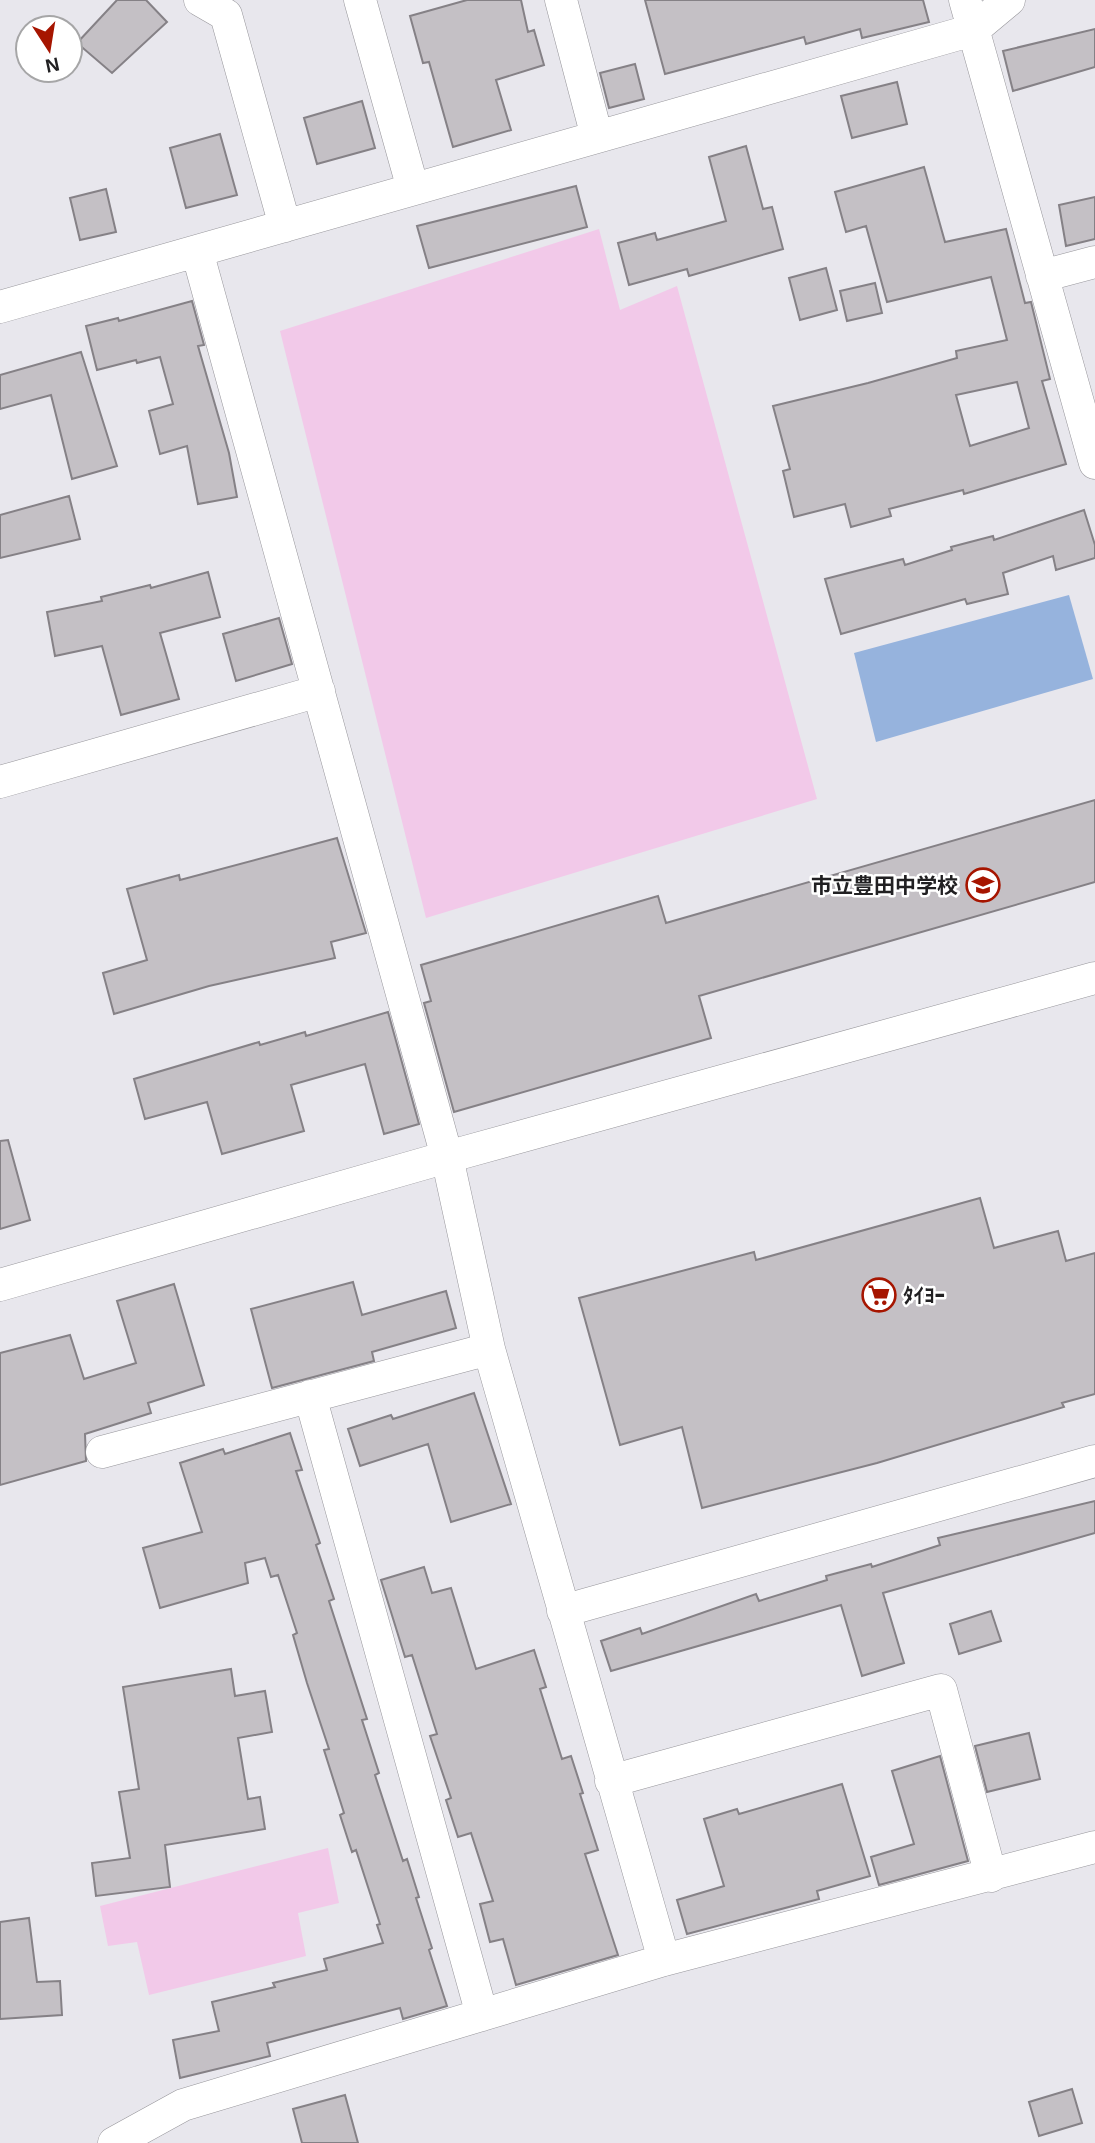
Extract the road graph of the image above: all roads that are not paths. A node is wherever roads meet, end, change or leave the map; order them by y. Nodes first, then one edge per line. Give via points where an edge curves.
1 (200, 0) edge
2 (360, 0) edge
3 (561, 0) edge
4 (965, 0) edge
5 (1009, 0) edge
6 (973, 30) junction
7 (597, 137) junction
8 (413, 189) junction
9 (285, 226) junction
10 (197, 251) junction
11 (1095, 262) edge
12 (1042, 276) junction
13 (0, 307) edge
14 (1095, 463) edge
15 (319, 691) junction
16 (0, 782) edge
17 (1095, 978) edge
18 (447, 1157) junction
19 (0, 1284) edge
20 (489, 1349) junction
21 (310, 1396) junction
22 (102, 1452) dead end
23 (1095, 1461) edge
24 (563, 1611) junction
25 (611, 1781) junction
26 (1095, 1847) edge
27 (990, 1876) junction
28 (664, 1960) junction
29 (482, 2015) junction
30 (114, 2143) edge

1 - 9 street via 226,15
2 - 8 street
3 - 7 street
4 - 6 street
5 - 6 street
6 - 7 street
6 - 12 street
7 - 8 street
8 - 9 street
9 - 10 street
10 - 13 street
10 - 15 street
11 - 12 street
12 - 14 street
15 - 16 street
15 - 18 street
17 - 18 street
18 - 19 street
18 - 20 street
20 - 21 street
20 - 24 street
21 - 22 street
21 - 29 street
23 - 24 street
24 - 25 street
25 - 27 street via 941,1690
25 - 28 street
26 - 27 street
27 - 28 street
28 - 29 street
29 - 30 street via 183,2105

